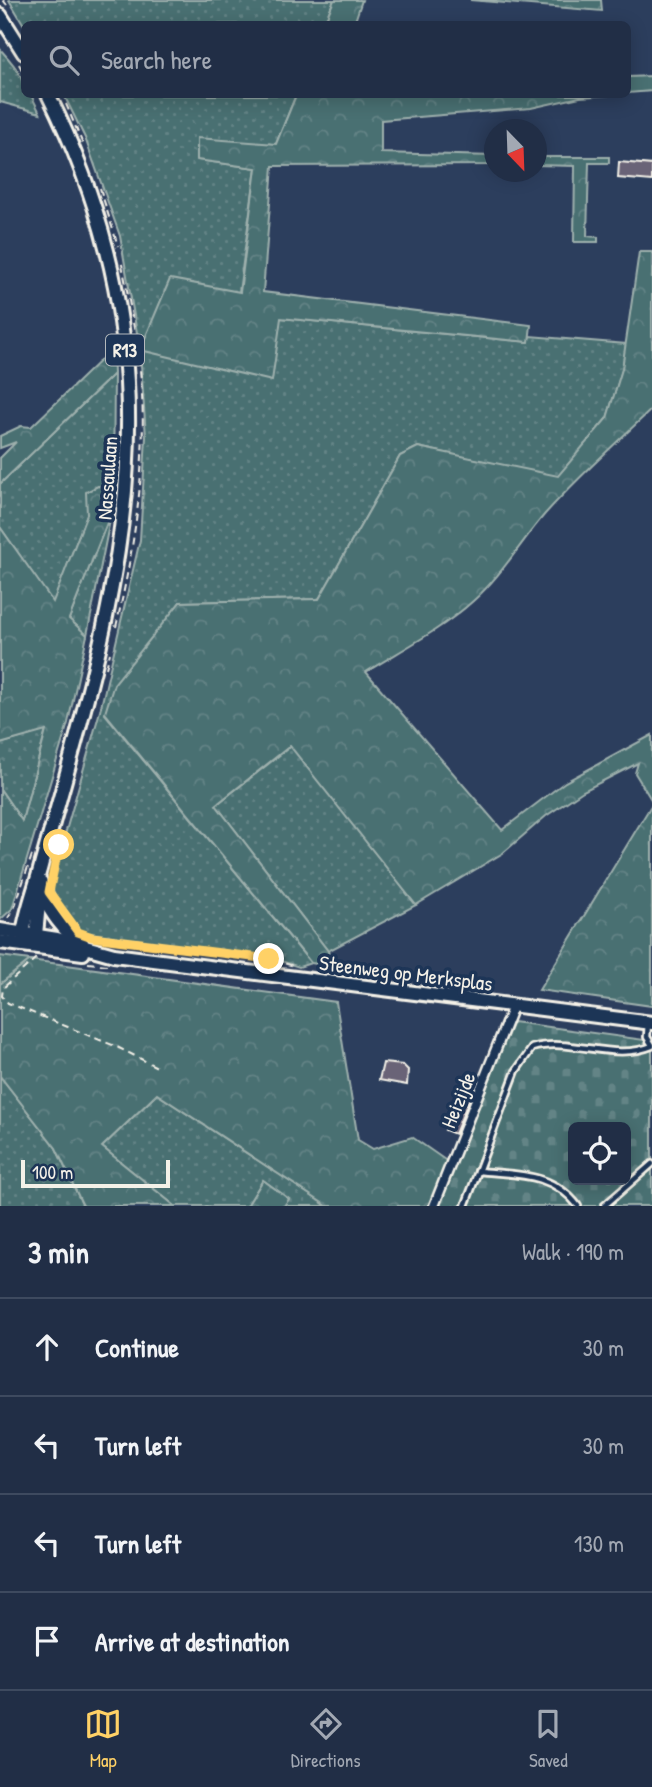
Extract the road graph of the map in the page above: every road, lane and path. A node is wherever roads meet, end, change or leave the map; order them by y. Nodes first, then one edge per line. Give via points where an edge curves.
1 (0, 15) edge
2 (21, 48) edge
3 (50, 98) edge
4 (62, 98) edge
5 (85, 150) dead end
6 (99, 184) dead end
7 (114, 635) dead end
8 (111, 648) dead end
9 (105, 673) dead end
10 (36, 844) dead end
11 (41, 867) junction
12 (40, 892) junction
13 (27, 912) junction
14 (2, 931) edge
15 (92, 937) dead end
16 (31, 940) junction
17 (129, 957) junction
18 (299, 968) dead end
19 (513, 1006) junction
20 (650, 1023) edge
21 (652, 1046) edge
22 (157, 1067) dead end
23 (652, 1164) edge
24 (478, 1171) junction
25 (434, 1206) edge
26 (465, 1206) edge
27 (578, 1206) edge
28 (604, 1206) edge

1 - 2 main road
3 - 11 main road, Nassaulaan / R13 via 85,180 112,275 124,340 130,436 124,515 107,616
4 - 5 path
6 - 7 path via 115,232 140,373 142,432 136,522
8 - 9 path
10 - 14 path
11 - 12 main road, Nassaulaan / R13
11 - 13 main road, Nassaulaan / R13
12 - 16 main road, Nassaulaan / R13
12 - 17 main road via 72,937
13 - 14 main road
13 - 16 main road, Nassaulaan / R13
14 - 16 main road
15 - 18 path via 273,960
16 - 17 main road, Steenweg op Merksplas
16 - 22 path via 35,961 3,988 8,1003
17 - 19 main road, Steenweg op Merksplas
19 - 20 main road, Steenweg op Merksplas
19 - 25 street, Heizijde
20 - 21 lane via 647,1037
21 - 24 lane via 619,1052 573,1045 531,1048 516,1071
23 - 28 lane
24 - 26 lane
24 - 27 lane via 540,1176 557,1184

